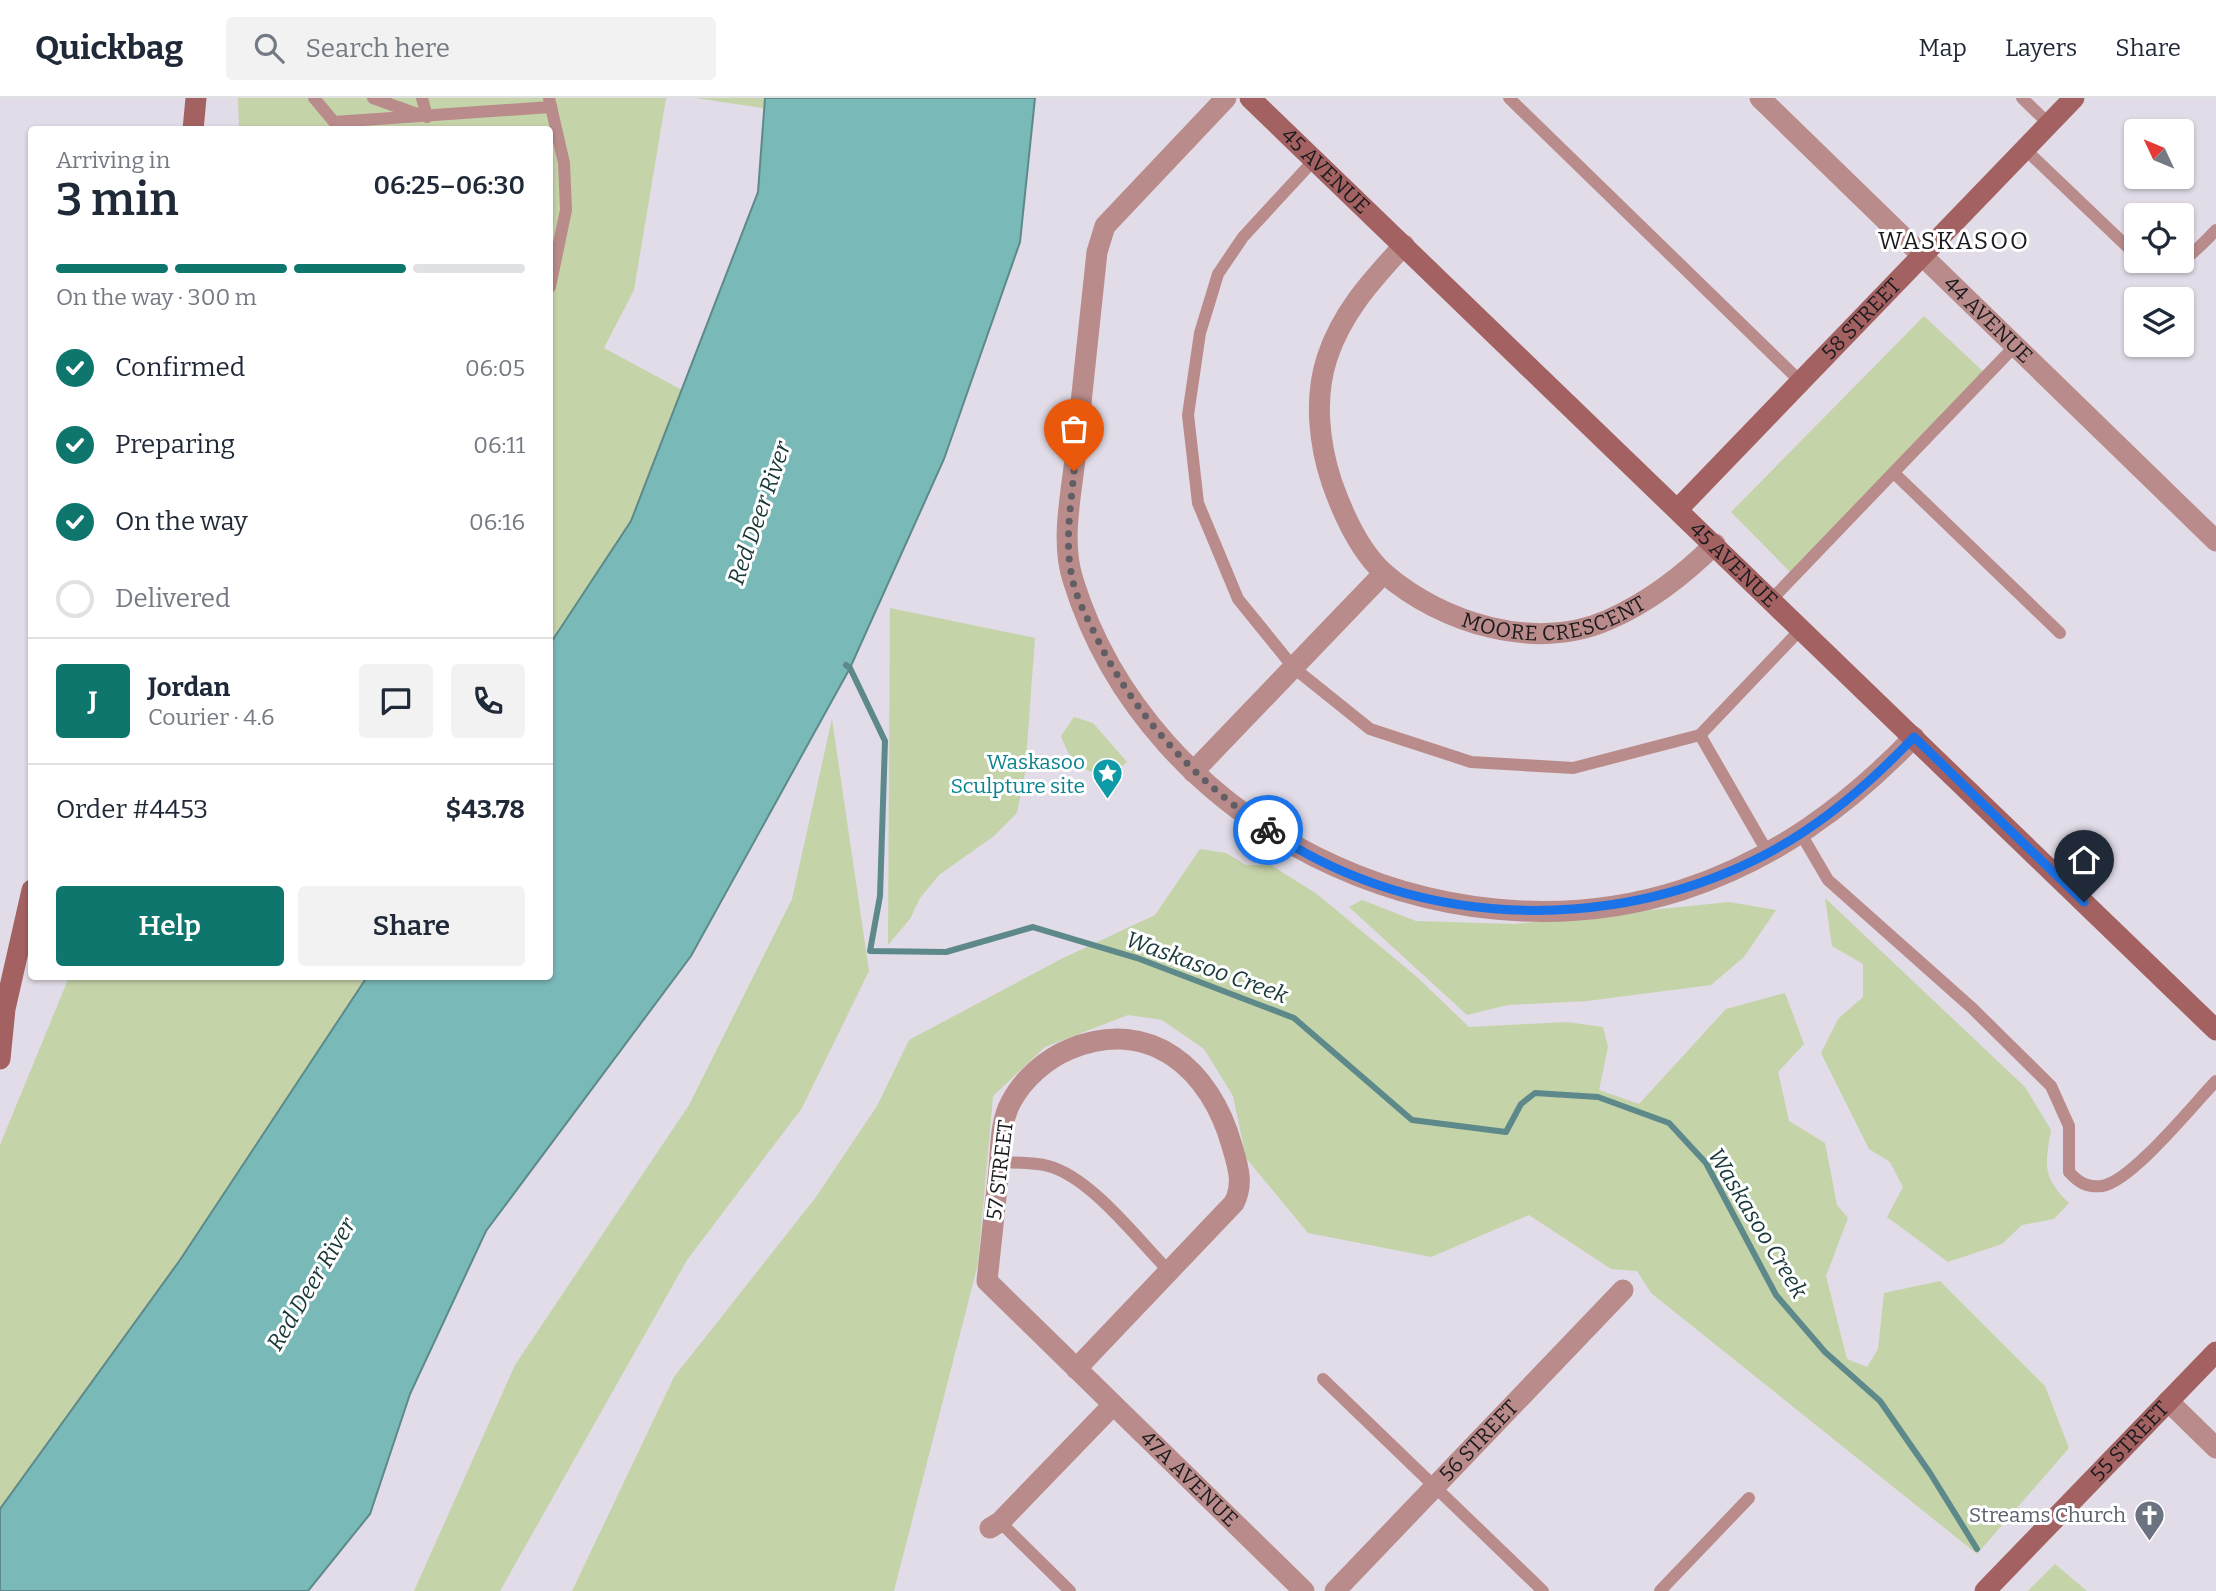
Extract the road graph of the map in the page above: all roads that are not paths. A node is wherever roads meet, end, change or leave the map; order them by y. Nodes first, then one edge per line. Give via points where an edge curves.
1 (196, 98) edge
2 (314, 98) edge
3 (373, 98) edge
4 (422, 98) edge
5 (1226, 98) edge
6 (1250, 98) edge
7 (1509, 98) edge
8 (1760, 98) edge
9 (2022, 98) edge
10 (2074, 98) edge
11 (550, 102) edge
12 (427, 117) junction
13 (2049, 124) junction
14 (193, 126) edge
15 (2025, 149) junction
16 (1315, 159) junction
17 (2216, 230) edge
18 (2124, 244) edge
19 (1404, 245) junction
20 (2194, 251) edge
21 (1922, 256) junction
22 (553, 273) edge
23 (2015, 346) junction
24 (1801, 382) junction
25 (1894, 473) junction
26 (1678, 509) junction
27 (2216, 541) edge
28 (1715, 544) junction
29 (1384, 573) junction
30 (1772, 599) junction
31 (1802, 628) junction
32 (2060, 633) dead end
33 (1294, 668) junction
34 (1700, 734) junction
35 (1914, 737) junction
36 (1193, 772) junction
37 (1801, 834) junction
38 (1768, 853) junction
39 (28, 907) edge
40 (3, 1016) edge
41 (2216, 1030) edge
42 (0, 1059) edge
43 (2216, 1081) edge
44 (999, 1162) junction
45 (1169, 1271) junction
46 (1623, 1290) dead end
47 (2216, 1352) edge
48 (1076, 1369) junction
49 (1323, 1380) dead end
50 (2168, 1401) junction
51 (1113, 1405) junction
52 (2216, 1448) edge
53 (1436, 1487) junction
54 (1749, 1498) dead end
55 (995, 1525) joint
56 (1070, 1591) edge
57 (1304, 1591) edge
58 (1335, 1591) edge
59 (1543, 1591) edge
60 (1660, 1591) edge
61 (1985, 1591) edge

1 - 14 street
2 - 12 lane via 334,122
3 - 12 lane
4 - 12 lane
5 - 36 street via 1114,213 1100,239 1069,526 1071,576 1102,650 1142,712
6 - 16 street, 45 AVENUE
7 - 24 lane
8 - 21 street, 44 AVENUE
9 - 13 lane
10 - 13 street, 58 STREET
11 - 12 lane
11 - 22 lane via 564,163 566,210
13 - 15 street, 58 STREET
15 - 18 lane
15 - 21 street, 58 STREET
16 - 19 street, 45 AVENUE
16 - 33 lane via 1243,237 1218,274 1200,333 1188,415 1198,503 1238,599
17 - 20 lane
19 - 26 street, 45 AVENUE
19 - 29 street, MOORE CRESCENT via 1364,288 1339,328 1327,357 1319,399 1325,462 1336,495 1349,523
21 - 23 street, 44 AVENUE
21 - 24 street, 58 STREET
23 - 25 lane
23 - 27 street, 44 AVENUE
24 - 26 street, 58 STREET
25 - 30 lane
25 - 32 lane
26 - 28 street, 45 AVENUE
28 - 29 street, MOORE CRESCENT via 1661,592 1636,606 1606,621 1548,632 1485,626 1450,615
28 - 30 street, 45 AVENUE
29 - 33 street
30 - 31 street, 45 AVENUE
31 - 34 lane
31 - 35 street, 45 AVENUE
33 - 34 lane via 1370,729 1471,762 1573,768
33 - 36 street
34 - 38 lane
35 - 37 street via 1852,798
35 - 41 street, 45 AVENUE
36 - 38 street via 1237,809 1307,854 1383,886 1473,906 1525,912 1625,903 1703,882
37 - 38 street
37 - 43 lane via 1828,880 2050,1086 2069,1126 2069,1172 2076,1180 2087,1186 2104,1186 2134,1167
39 - 40 street
40 - 42 street
44 - 45 lane via 1047,1166 1073,1178
44 - 45 street, 57 STREET via 1011,1102 1034,1073 1063,1052 1092,1041 1126,1038 1177,1058 1200,1079 1218,1107 1240,1184 1234,1203
44 - 48 street, 57 STREET via 987,1281
45 - 48 street, 57 STREET
46 - 53 street, 56 STREET
47 - 50 street, 55 STREET
48 - 51 street, 47A AVENUE
49 - 53 lane
50 - 52 street
50 - 61 street, 55 STREET
51 - 55 street
51 - 57 street, 47A AVENUE
53 - 58 street, 56 STREET
53 - 59 lane
54 - 60 lane
55 - 56 lane

